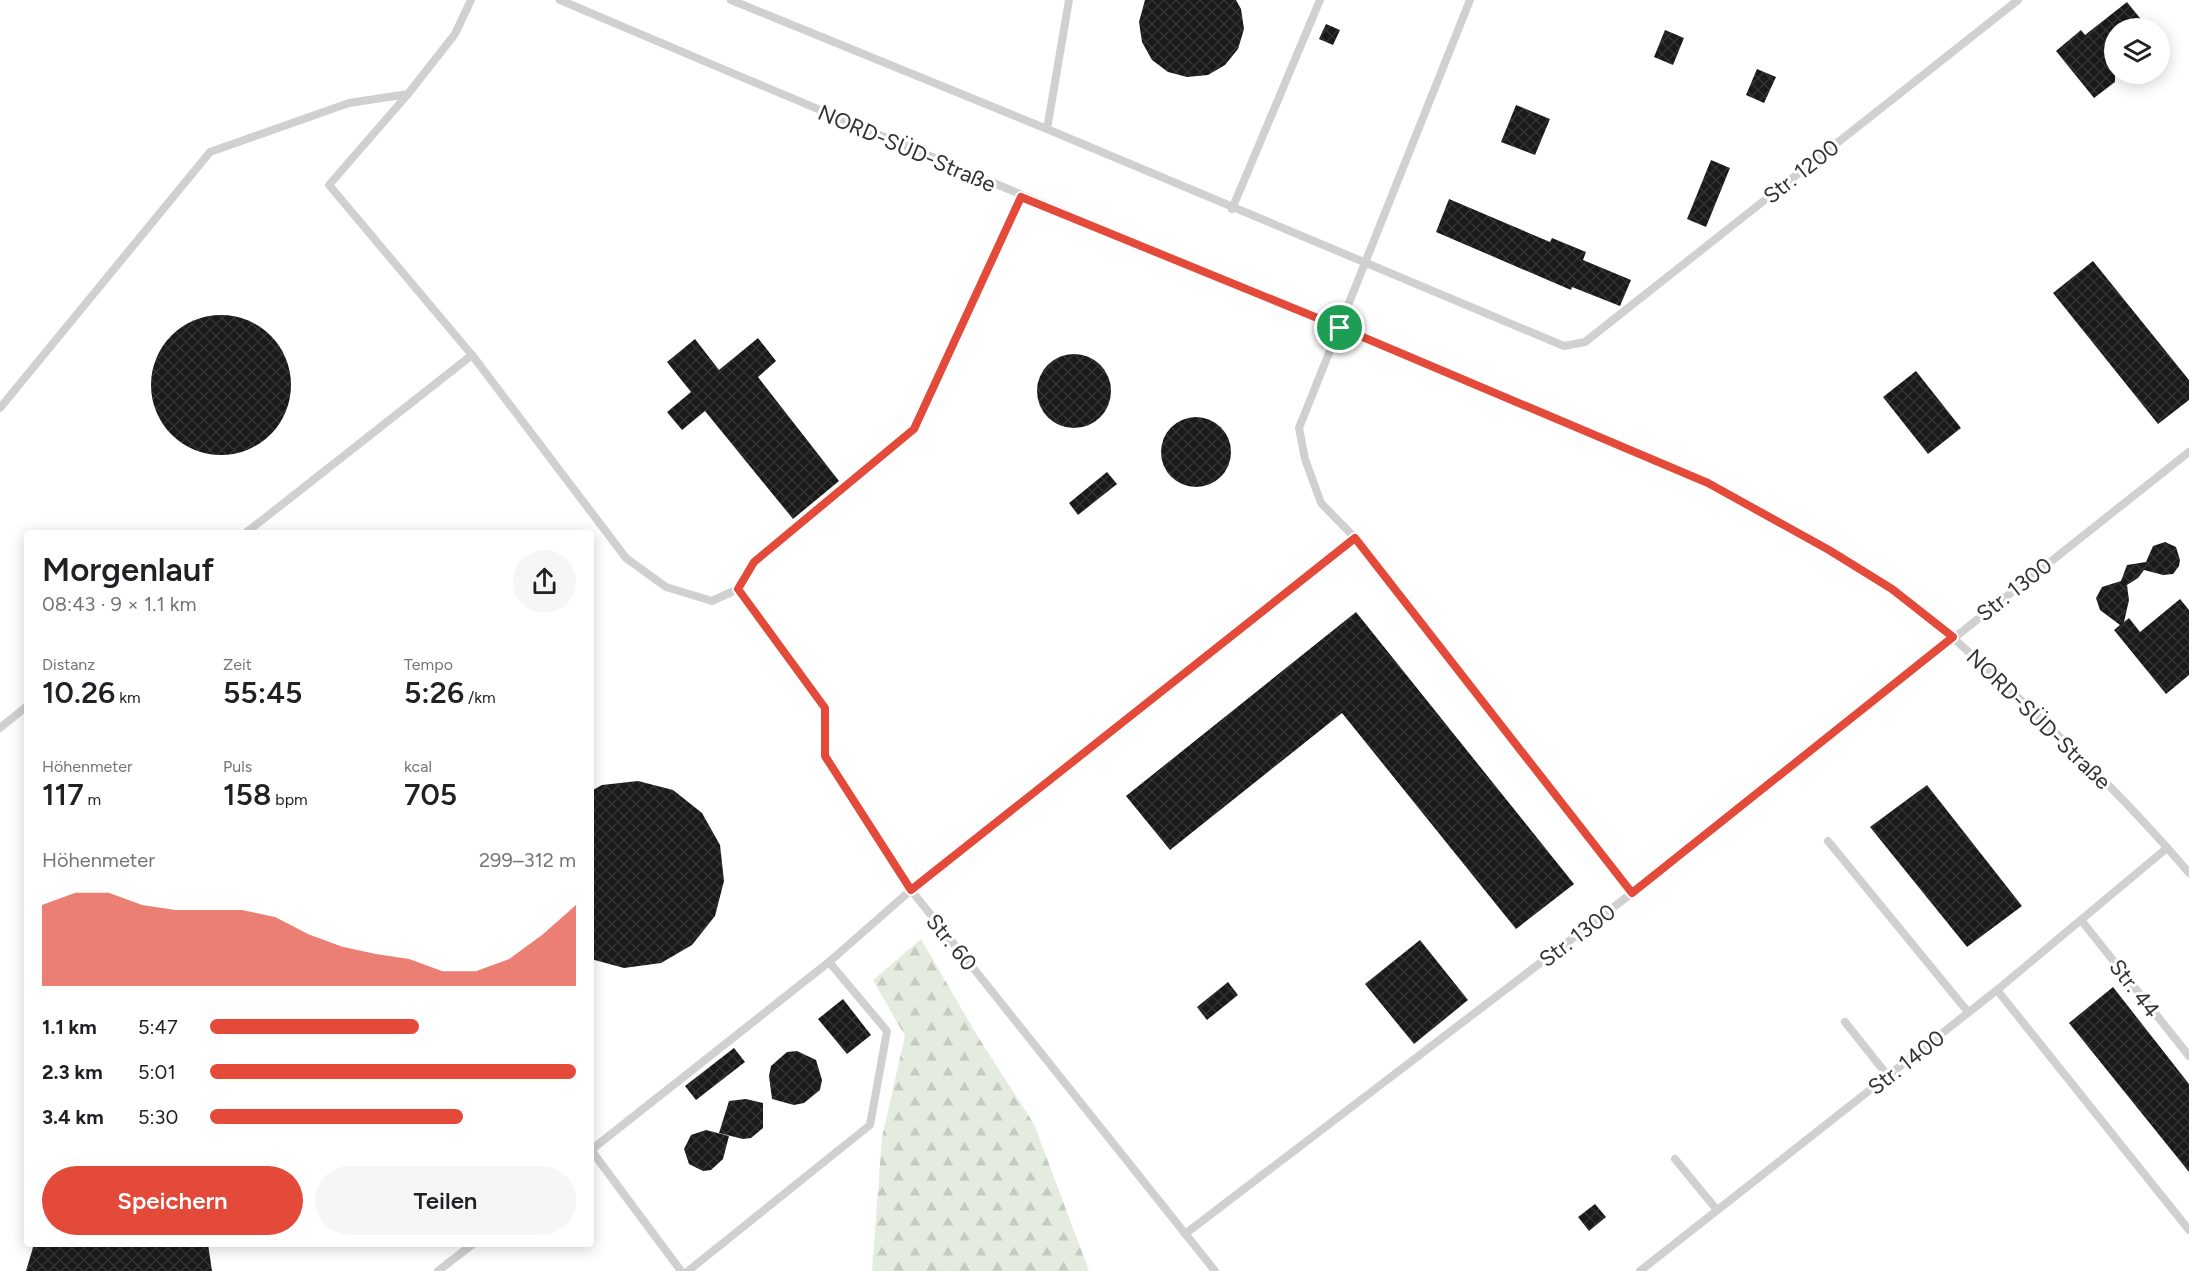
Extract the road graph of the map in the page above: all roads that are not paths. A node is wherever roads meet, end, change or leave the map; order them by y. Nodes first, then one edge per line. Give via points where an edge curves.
1 (471, 0) edge
2 (560, 0) edge
3 (731, 0) edge
4 (1069, 0) edge
5 (1320, 0) edge
6 (1470, 0) edge
7 (2018, 0) edge
8 (408, 94) junction
9 (1047, 129) junction
10 (1021, 197) junction
11 (1232, 209) junction
12 (1366, 264) junction
13 (1340, 328) junction
14 (472, 356) junction
15 (0, 408) edge
16 (2189, 452) edge
17 (250, 530) edge
18 (1355, 538) junction
19 (738, 589) junction
20 (1953, 637) junction
21 (24, 708) edge
22 (0, 728) edge
23 (1828, 841) dead end
24 (2168, 848) junction
25 (2189, 873) edge
26 (911, 890) junction
27 (1632, 893) junction
28 (2081, 920) junction
29 (829, 962) junction
30 (1997, 990) junction
31 (1968, 1012) junction
32 (1845, 1022) dead end
33 (2189, 1056) edge
34 (1888, 1076) junction
35 (594, 1148) edge
36 (594, 1154) edge
37 (1675, 1160) dead end
38 (1717, 1210) junction
39 (2189, 1230) edge
40 (1185, 1234) junction
41 (469, 1247) edge
42 (438, 1271) edge
43 (681, 1271) edge
44 (688, 1271) edge
45 (1215, 1271) edge
46 (1640, 1271) edge

1 - 8 lane via 455,34
2 - 10 lane, NORD-SÜD-Straße
3 - 9 lane
4 - 9 lane
5 - 11 lane
6 - 12 lane
7 - 12 lane, Str. 1200 via 1585,342 1564,346
8 - 14 lane via 329,185
8 - 15 lane via 349,103 210,152
9 - 11 lane
10 - 13 lane, NORD-SÜD-Straße
10 - 19 lane via 914,429 754,562
11 - 12 lane
12 - 13 lane
13 - 18 lane via 1299,428 1305,459 1322,503
13 - 20 lane, NORD-SÜD-Straße via 1708,483 1892,589
14 - 17 lane
14 - 19 lane via 626,558 666,587 711,601
16 - 20 lane, Str. 1300
18 - 26 lane
18 - 27 lane
19 - 26 lane, Str. 60 via 825,708 825,756
20 - 24 lane, NORD-SÜD-Straße via 2100,776
20 - 27 lane, Str. 1300
21 - 22 lane
23 - 31 lane
24 - 25 lane, NORD-SÜD-Straße
24 - 28 lane, Str. 1400
26 - 29 lane
26 - 40 lane, Str. 60
27 - 40 lane, Str. 1300
28 - 30 lane, Str. 1400
28 - 33 lane, Str. 44
29 - 35 lane
29 - 44 lane via 887,1031 870,1125
30 - 31 lane, Str. 1400
30 - 39 lane
31 - 34 lane, Str. 1400
32 - 34 lane
34 - 38 lane, Str. 1400
36 - 43 lane
37 - 38 lane
38 - 46 lane, Str. 1400
40 - 45 lane, Str. 60
41 - 42 lane

